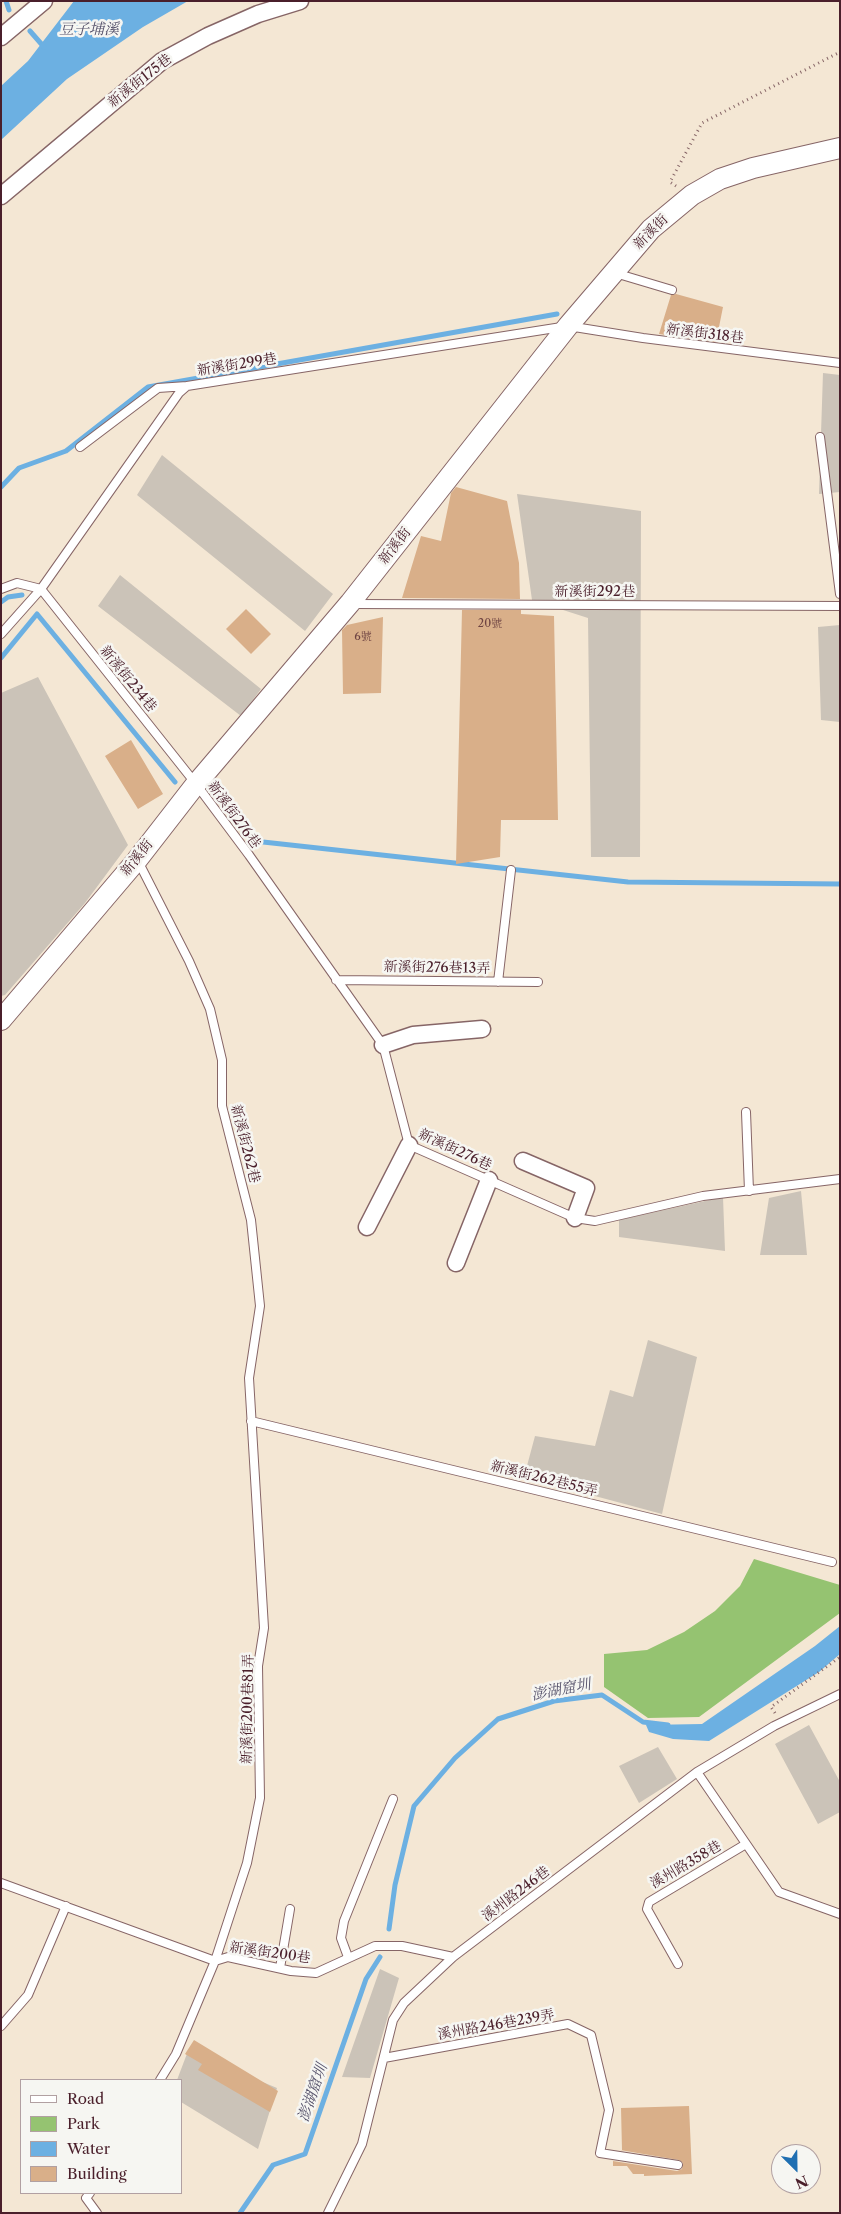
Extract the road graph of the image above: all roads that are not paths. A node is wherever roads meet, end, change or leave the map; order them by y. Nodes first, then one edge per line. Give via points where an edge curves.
1 (44, 1) edge
2 (300, 1) edge
3 (1, 37) edge
4 (840, 148) edge
5 (1, 196) edge
6 (614, 272) junction
7 (672, 290) dead end
8 (568, 326) junction
9 (840, 363) edge
10 (187, 386) junction
11 (820, 437) dead end
12 (80, 447) dead end
13 (1, 589) edge
14 (40, 589) junction
15 (840, 594) edge
16 (350, 604) junction
17 (840, 606) edge
18 (1, 634) edge
19 (196, 784) junction
20 (137, 860) junction
21 (510, 870) dead end
22 (336, 980) junction
23 (498, 982) junction
24 (538, 982) dead end
25 (1, 1020) edge
26 (482, 1029) dead end
27 (383, 1045) junction
28 (746, 1112) dead end
29 (408, 1145) junction
30 (523, 1161) dead end
31 (840, 1179) edge
32 (489, 1180) junction
33 (749, 1191) junction
34 (575, 1218) junction
35 (367, 1228) dead end
36 (456, 1263) dead end
37 (251, 1421) junction
38 (832, 1562) dead end
39 (840, 1694) edge
40 (697, 1772) junction
41 (394, 1799) dead end
42 (746, 1844) junction
43 (1, 1883) edge
44 (66, 1906) junction
45 (290, 1910) dead end
46 (840, 1914) edge
47 (348, 1957) junction
48 (453, 1957) junction
49 (215, 1961) junction
50 (678, 1964) dead end
51 (280, 1968) junction
52 (1, 2026) edge
53 (384, 2058) junction
54 (161, 2079) edge
55 (678, 2165) dead end
56 (89, 2194) edge
57 (96, 2213) edge
58 (328, 2213) edge

1 - 3 street
2 - 5 street, 新溪街175巷 via 258,14 162,61
4 - 6 street, 新溪街 via 752,168 720,179 692,195 651,228
6 - 7 lane
6 - 8 street, 新溪街
8 - 9 lane, 新溪街318巷
8 - 10 lane, 新溪街299巷
8 - 16 street, 新溪街
10 - 12 lane via 158,388
10 - 14 lane, 新溪街299巷
11 - 15 lane
13 - 14 lane via 17,583
14 - 18 lane, 新溪街299巷
14 - 19 lane, 新溪街234巷
16 - 17 lane, 新溪街292巷
16 - 19 street, 新溪街
19 - 20 street, 新溪街
19 - 22 lane, 新溪街276巷
20 - 25 street, 新溪街
20 - 37 lane, 新溪街262巷 via 210,1009 222,1060 222,1106 251,1220 260,1306 249,1378
21 - 23 lane
22 - 23 lane, 新溪街276巷13弄
22 - 27 lane, 新溪街276巷
23 - 24 lane, 新溪街276巷13弄
26 - 27 street via 413,1035
27 - 29 lane, 新溪街276巷
28 - 33 lane
29 - 32 lane, 新溪街276巷
29 - 35 street
30 - 34 street via 586,1188
31 - 33 lane, 新溪街276巷
32 - 34 lane, 新溪街276巷
32 - 36 street
33 - 34 lane, 新溪街276巷 via 703,1196 595,1221
37 - 38 lane, 新溪街262巷55弄
37 - 49 lane, 新溪街200巷81弄 via 264,1628 258,1666 260,1798 248,1863
39 - 40 lane, 溪州路246巷 via 780,1723
40 - 42 lane
40 - 48 lane, 溪州路246巷
41 - 47 lane via 344,1921 341,1938
42 - 46 lane via 779,1892
42 - 50 lane, 溪州路358巷 via 649,1902 647,1909
43 - 44 lane, 新溪街200巷
44 - 49 lane, 新溪街200巷
44 - 52 lane via 28,1995
45 - 51 lane
47 - 48 lane, 新溪街200巷 via 375,1946 402,1946
47 - 51 lane, 新溪街200巷 via 316,1973
48 - 53 lane, 溪州路246巷 via 404,2003 393,2020
49 - 51 lane, 新溪街200巷 via 228,1957
49 - 54 lane, 新溪街200巷81弄 via 176,2054
53 - 55 lane, 溪州路246巷239弄 via 568,2024 591,2035 609,2110 600,2153
53 - 58 lane, 溪州路246巷 via 362,2144
56 - 57 lane via 86,2198

